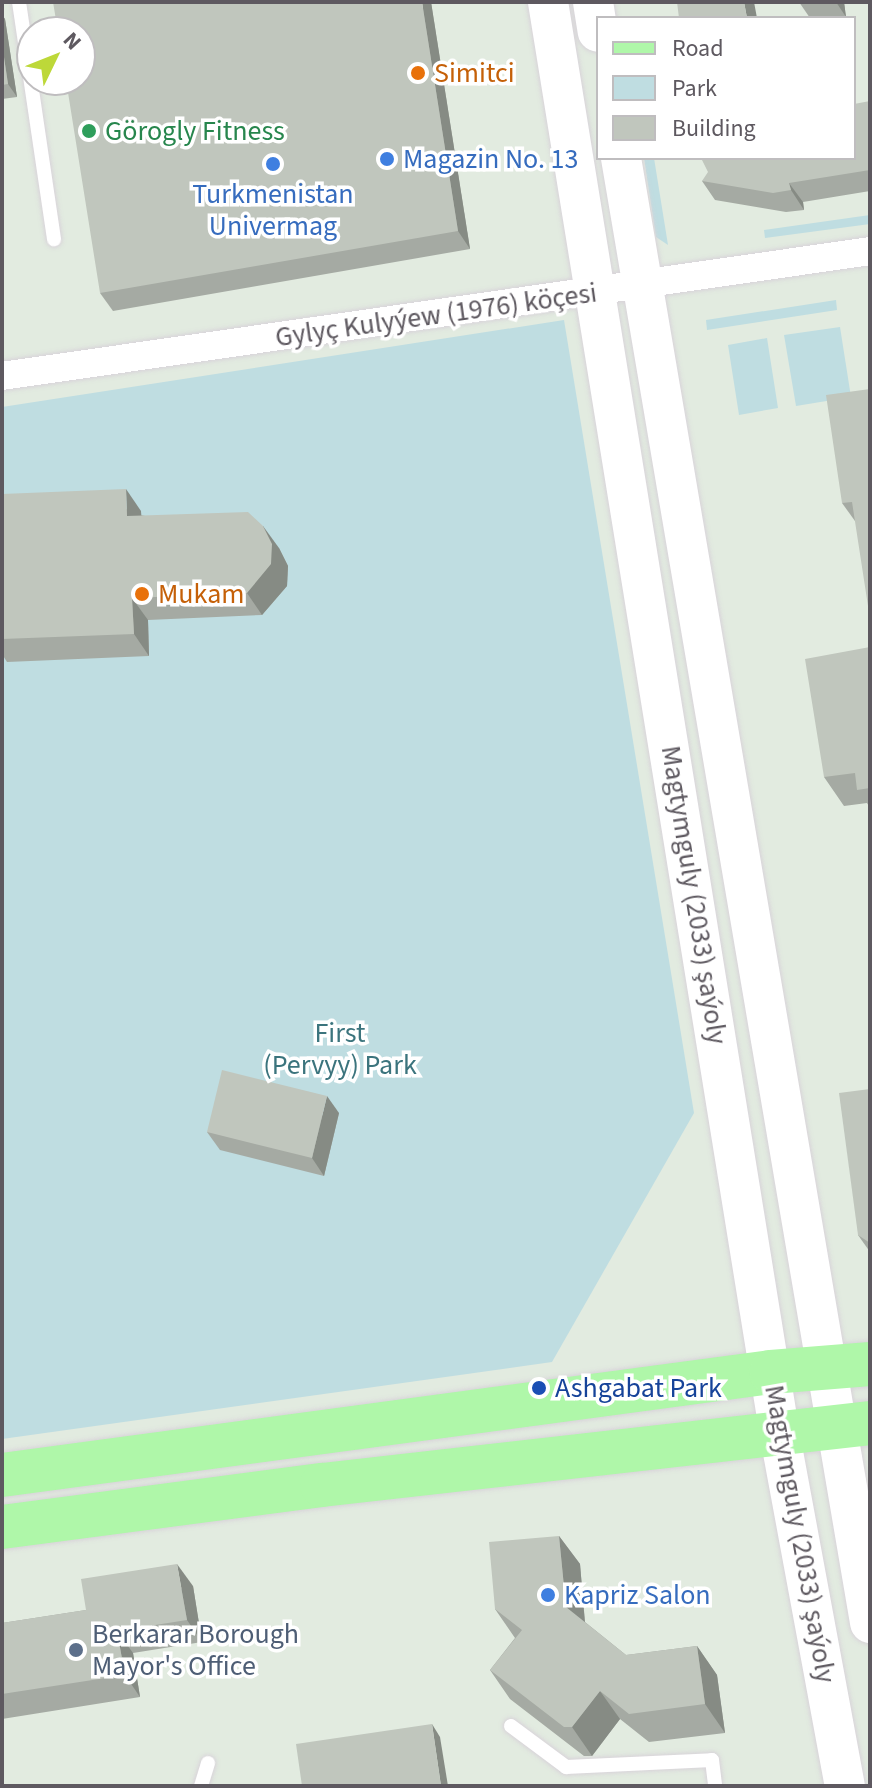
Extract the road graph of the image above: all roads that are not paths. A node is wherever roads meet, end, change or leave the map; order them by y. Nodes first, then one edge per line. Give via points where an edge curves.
1 (19, 2) edge
2 (548, 2) edge
3 (621, 160) edge
4 (54, 239) dead end
5 (870, 251) edge
6 (644, 286) junction
7 (595, 292) junction
8 (2, 376) edge
9 (849, 1366) edge
10 (771, 1372) junction
11 (854, 1425) edge
12 (780, 1436) junction
13 (2, 1475) edge
14 (2, 1527) edge
15 (870, 1623) edge
16 (511, 1726) dead end
17 (208, 1763) dead end
18 (201, 1786) edge
19 (715, 1786) edge
20 (845, 1786) edge

1 - 4 lane
2 - 7 main road, Magtymguly (2033) şaýoly
3 - 6 main road, Magtymguly (2033) şaýoly
5 - 6 street, Gylyç Kulyýew (1976) köçesi
6 - 7 street, Gylyç Kulyýew (1976) köçesi
6 - 9 main road, Magtymguly (2033) şaýoly
7 - 8 street, Gylyç Kulyýew (1976) köçesi
7 - 10 main road, Magtymguly (2033) şaýoly
9 - 10 main road
9 - 11 main road, Magtymguly (2033) şaýoly
10 - 12 main road, Magtymguly (2033) şaýoly
10 - 13 main road
11 - 12 main road
11 - 15 main road, Magtymguly (2033) şaýoly
12 - 14 main road via 322,1485
12 - 20 main road, Magtymguly (2033) şaýoly
16 - 19 lane via 566,1767 712,1760
17 - 18 lane

